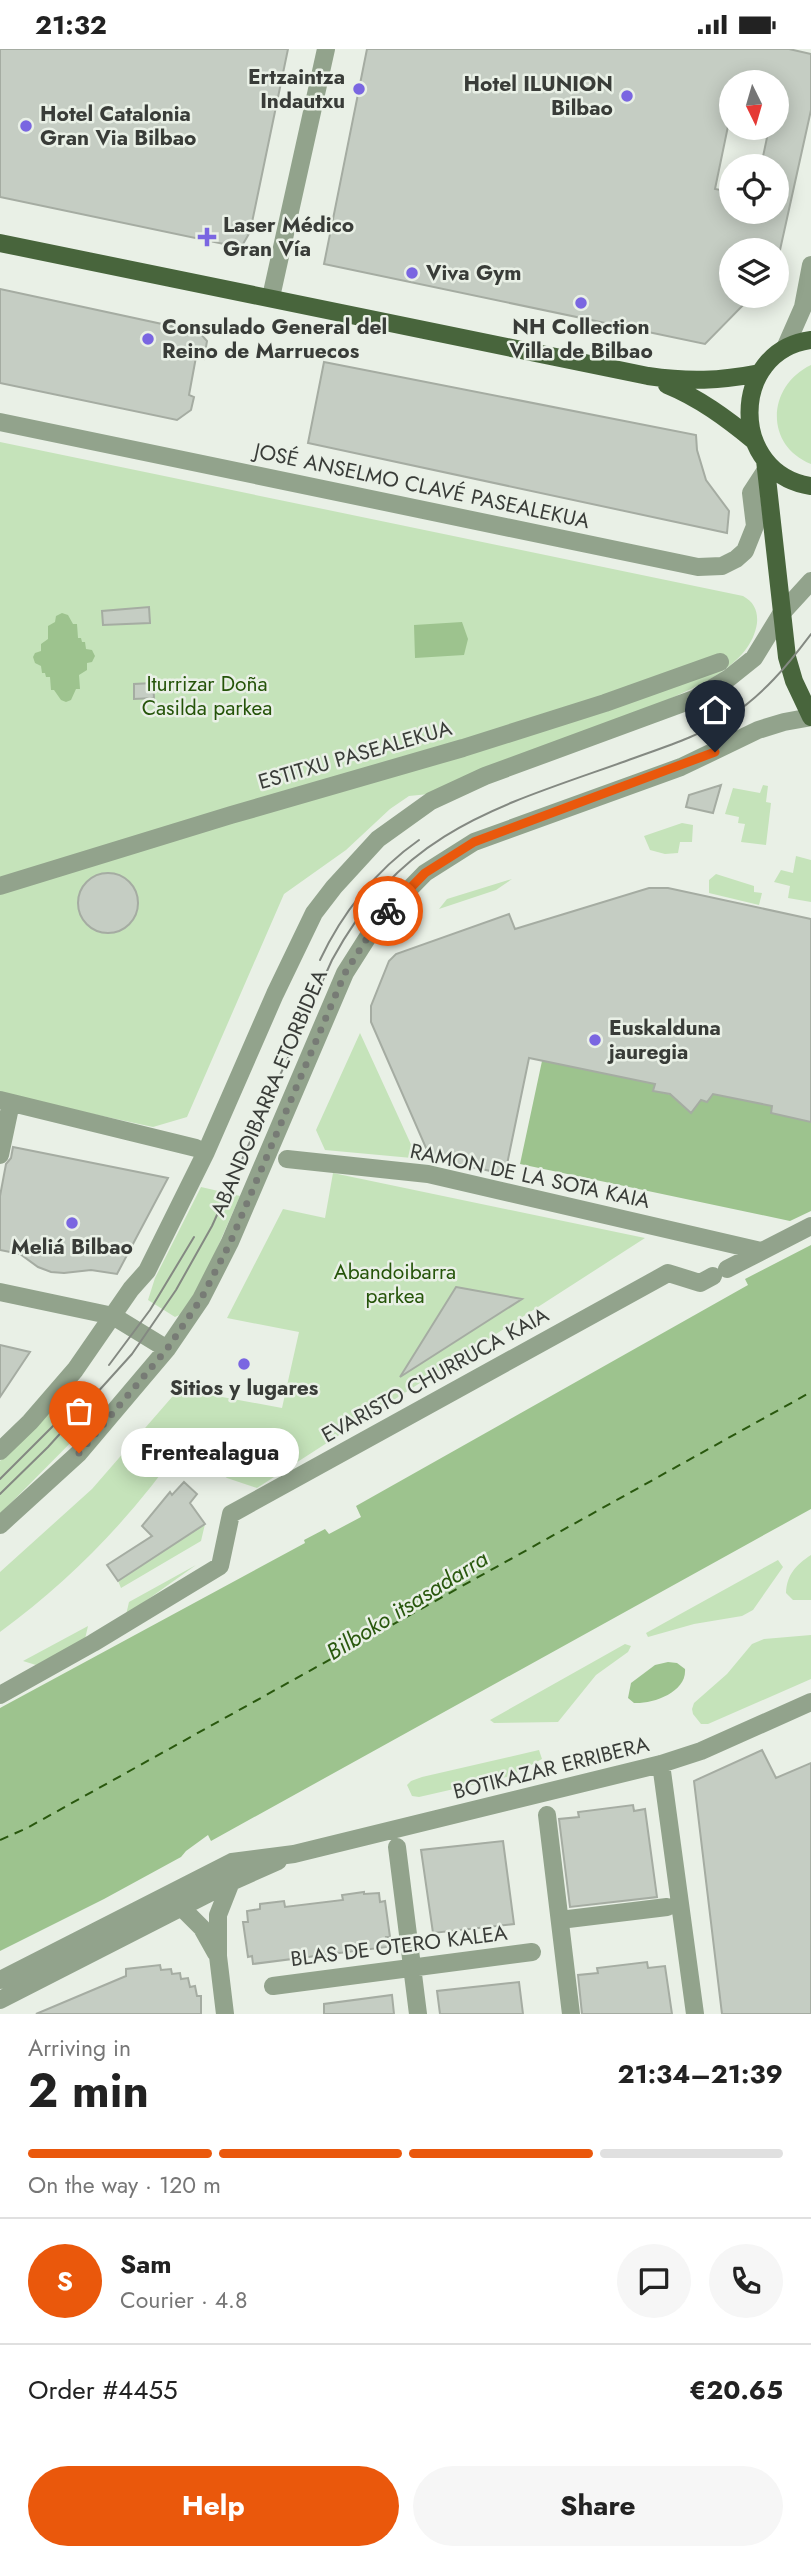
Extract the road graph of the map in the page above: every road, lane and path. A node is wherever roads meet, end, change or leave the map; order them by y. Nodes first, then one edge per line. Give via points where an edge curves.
1 (326, 49) edge
2 (0, 243) edge
3 (811, 265) edge
4 (271, 297) junction
5 (810, 338) edge
6 (785, 348) junction
7 (760, 373) junction
8 (648, 376) junction
9 (0, 422) edge
10 (753, 440) junction
11 (766, 465) junction
12 (811, 486) edge
13 (811, 582) edge
14 (781, 614) junction
15 (720, 662) dead end
16 (811, 717) edge
17 (0, 886) edge
18 (6, 1102) edge
19 (197, 1148) dead end
20 (0, 1155) edge
21 (287, 1159) dead end
22 (811, 1226) edge
23 (761, 1251) junction
24 (0, 1292) edge
25 (113, 1316) junction
26 (167, 1349) junction
27 (0, 1451) edge
28 (0, 1525) edge
29 (0, 1695) edge
30 (811, 1702) edge
31 (661, 1764) junction
32 (547, 1815) dead end
33 (397, 1847) dead end
34 (294, 1854) junction
35 (231, 1882) junction
36 (667, 1907) dead end
37 (183, 1909) junction
38 (135, 1912) junction
39 (559, 1920) junction
40 (547, 1950) junction
41 (218, 1956) junction
42 (412, 1968) junction
43 (0, 1980) edge
44 (273, 1986) dead end
45 (0, 2000) edge
46 (225, 2014) edge
47 (418, 2014) edge
48 (570, 2014) edge
49 (695, 2014) edge

1 - 4 street
2 - 4 main road
3 - 6 street via 803,307
4 - 8 main road
5 - 6 main road
6 - 7 main road
7 - 8 main road via 699,381
7 - 10 main road via 749,406
8 - 10 main road via 721,414
9 - 11 street, JOSÉ ANSELMO CLAVÉ PASEALEKUA via 698,567 722,566 744,551 755,526 751,493
10 - 11 main road
11 - 12 main road
11 - 14 main road
13 - 14 street, ABANDOIBARRA ETORBIDEA
14 - 16 main road via 787,657
14 - 25 street, ABANDOIBARRA ETORBIDEA via 754,658 694,699 485,776 431,801 378,839 314,913 147,1271
15 - 17 street, ESTITXU PASEALEKUA via 463,748
16 - 26 street, ABANDOIBARRA ETORBIDEA via 758,730 682,766 474,842 425,873 378,921 345,973 230,1243 201,1299
18 - 19 street
18 - 20 street
21 - 23 street, RAMON DE LA SOTA KAIA via 428,1174
22 - 23 street, EVARISTO CHURRUCA KAIA
23 - 29 street, EVARISTO CHURRUCA KAIA via 700,1283 667,1273 231,1514 220,1566
24 - 25 street
25 - 26 street
25 - 27 street, ABANDOIBARRA ETORBIDEA via 75,1370
26 - 28 street, ABANDOIBARRA ETORBIDEA via 79,1453
30 - 31 street, BOTIKAZAR ERRIBERA
31 - 34 street, BOTIKAZAR ERRIBERA
31 - 49 street
32 - 39 street
33 - 42 street
34 - 35 street, BOTIKAZAR ERRIBERA
34 - 38 street, BOTIKAZAR ERRIBERA via 232,1862
35 - 37 street, BOTIKAZAR ERRIBERA
35 - 41 street via 218,1915
36 - 39 street
37 - 38 street
37 - 41 street via 202,1928
37 - 45 street, BOTIKAZAR ERRIBERA
38 - 43 street, BOTIKAZAR ERRIBERA
39 - 40 street
40 - 42 street, BLAS DE OTERO KALEA
40 - 48 street
41 - 46 street
42 - 44 street, BLAS DE OTERO KALEA
42 - 47 street

